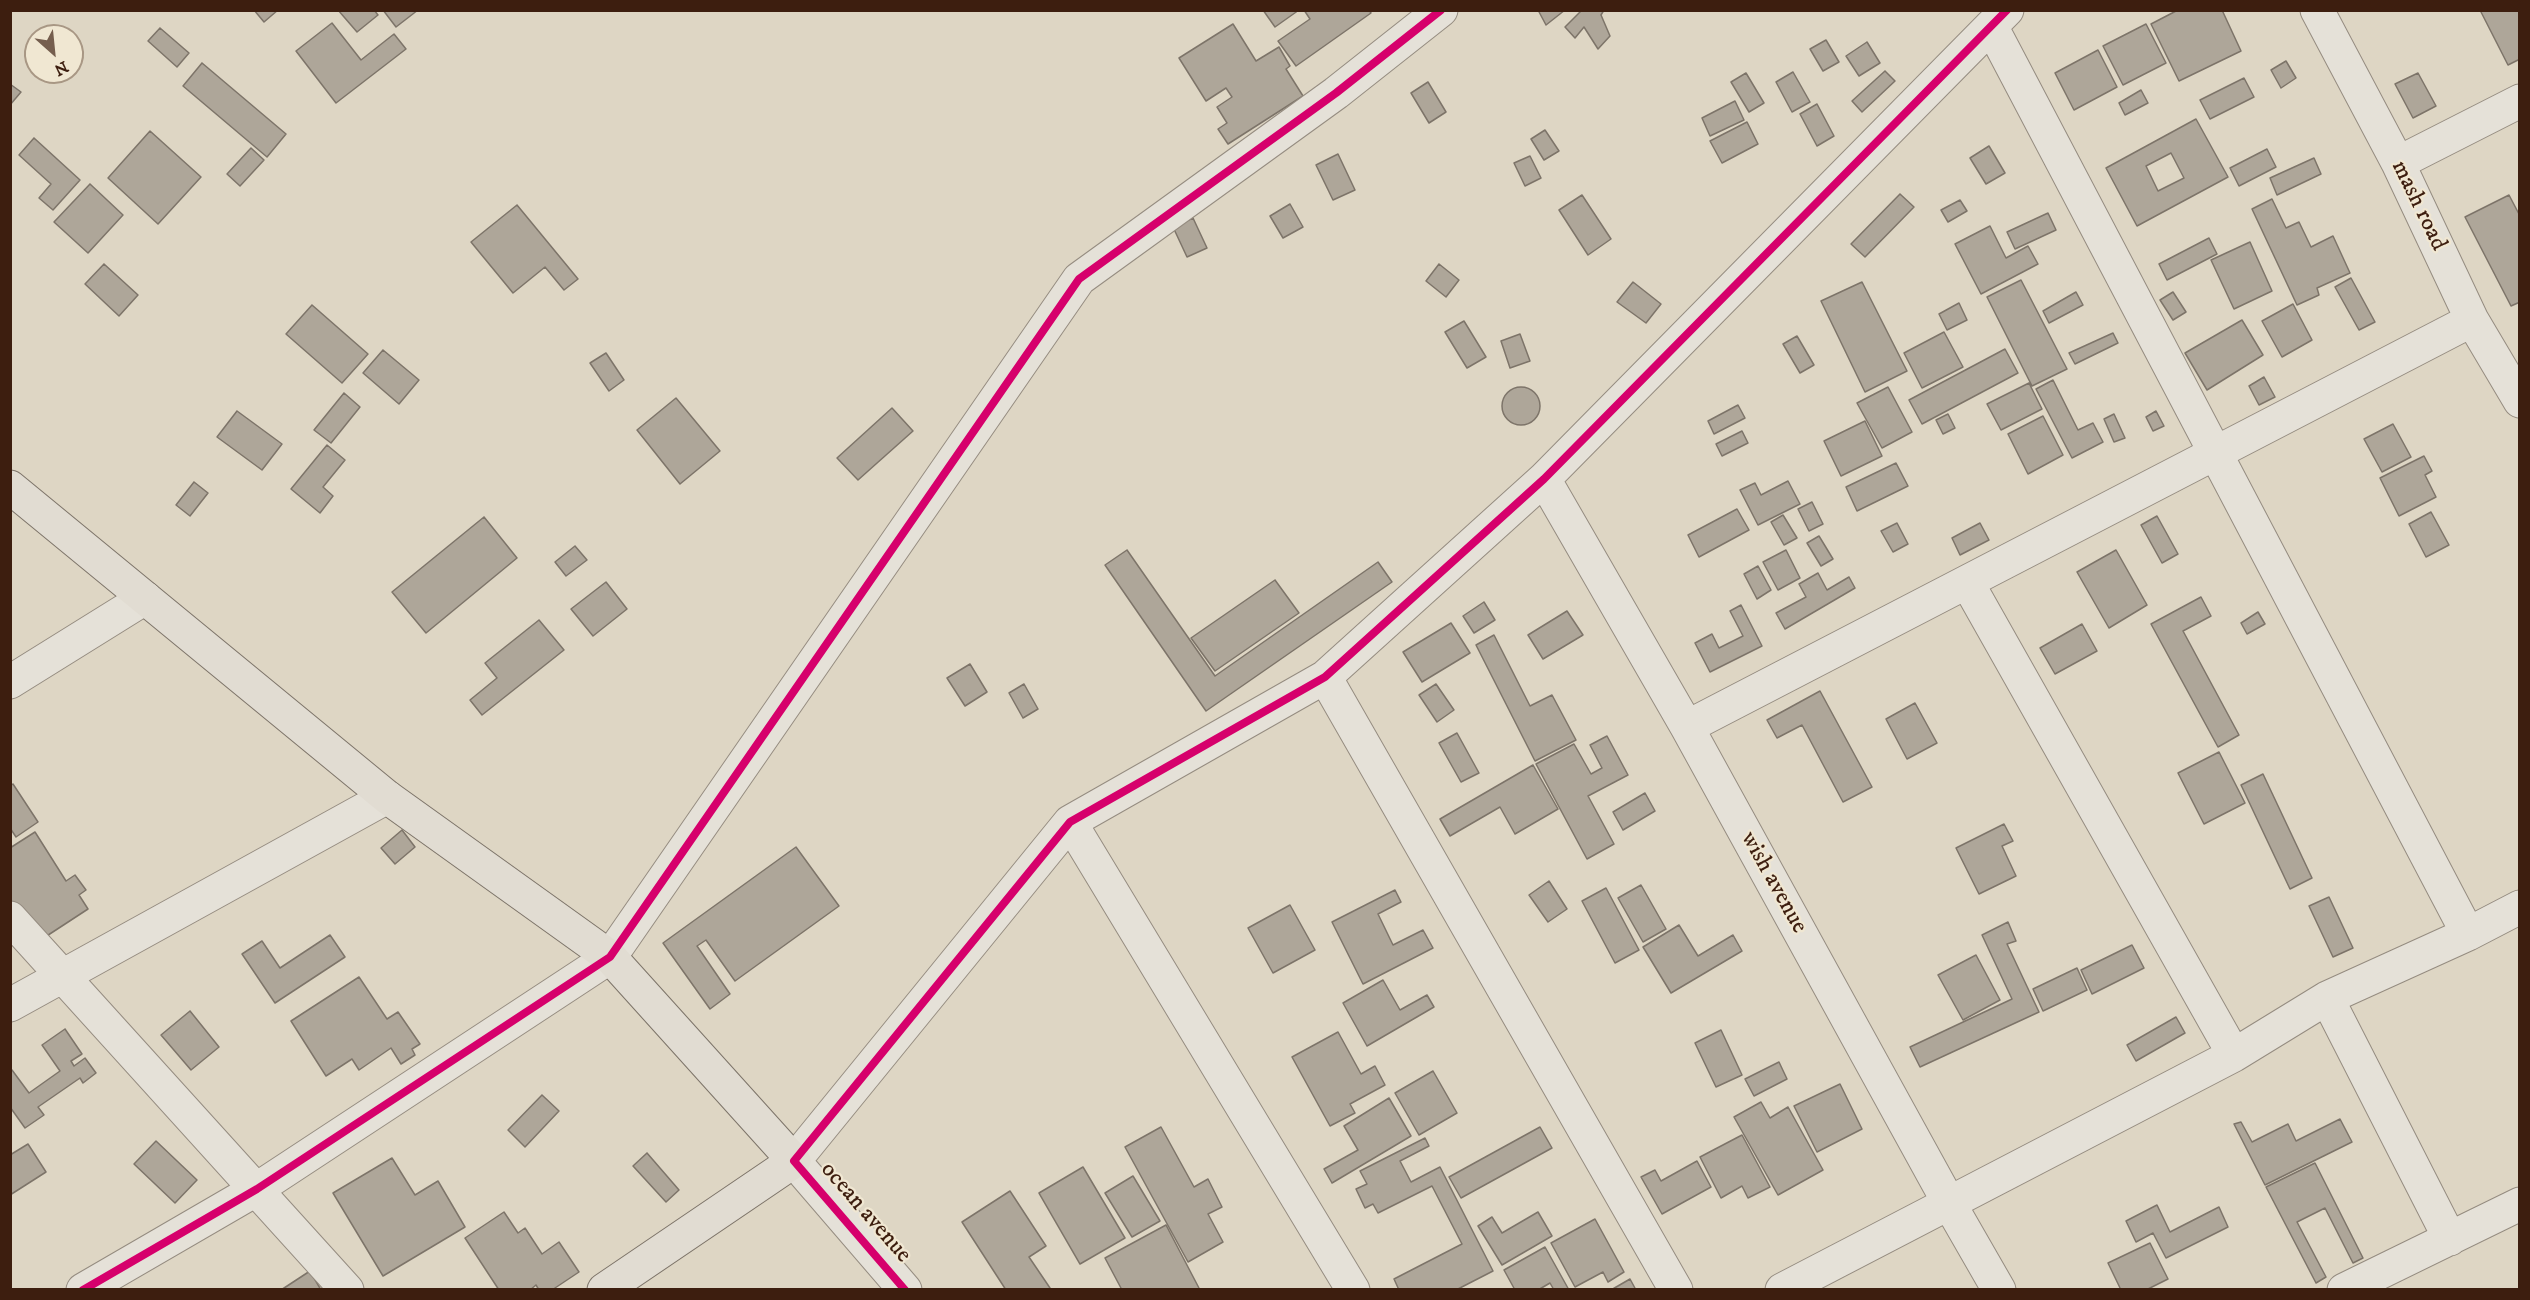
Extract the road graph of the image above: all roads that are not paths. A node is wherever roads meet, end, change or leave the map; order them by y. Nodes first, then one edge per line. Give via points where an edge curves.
1 (1441, 10) edge
2 (2317, 10) edge
3 (1999, 18) edge
4 (2520, 101) edge
5 (2398, 163) junction
6 (2472, 321) junction
7 (2520, 401) edge
8 (2216, 453) junction
9 (1544, 479) junction
10 (10, 488) edge
11 (1967, 582) junction
12 (145, 598) junction
13 (1325, 677) junction
14 (10, 682) edge
15 (1687, 727) junction
16 (387, 797) junction
17 (1071, 822) junction
18 (2520, 907) edge
19 (10, 918) edge
20 (2468, 934) junction
21 (610, 957) junction
22 (62, 976) junction
23 (2327, 998) junction
24 (10, 1005) edge
25 (2234, 1055) junction
26 (794, 1161) junction
27 (257, 1189) junction
28 (1949, 1203) junction
29 (2520, 1204) edge
30 (2450, 1239) junction
31 (83, 1290) edge
32 (347, 1290) edge
33 (604, 1290) edge
34 (905, 1290) edge
35 (1353, 1290) edge
36 (1676, 1290) edge
37 (1782, 1290) edge
38 (1999, 1290) edge
39 (2344, 1290) edge

1 - 21 street via 1336,93 1079,279
2 - 5 street, mash road
3 - 8 street
3 - 9 street
4 - 5 street
5 - 6 street, mash road
6 - 7 street, mash road
6 - 8 street
8 - 11 street
8 - 20 street
9 - 13 street
9 - 15 street, wish avenue
10 - 12 main road
11 - 15 street
11 - 25 street
12 - 14 street
12 - 16 main road
13 - 17 street
13 - 36 street
15 - 28 street, wish avenue
16 - 21 main road
16 - 22 street
17 - 26 street
17 - 35 street
18 - 20 street
19 - 22 street
20 - 23 street
21 - 26 main road
21 - 27 street
22 - 24 street
22 - 27 street
23 - 25 street
23 - 30 street
25 - 28 street
26 - 33 main road
26 - 34 street, ocean avenue
27 - 31 street
27 - 32 street
28 - 37 street
28 - 38 street, wish avenue
29 - 30 street
30 - 39 street

